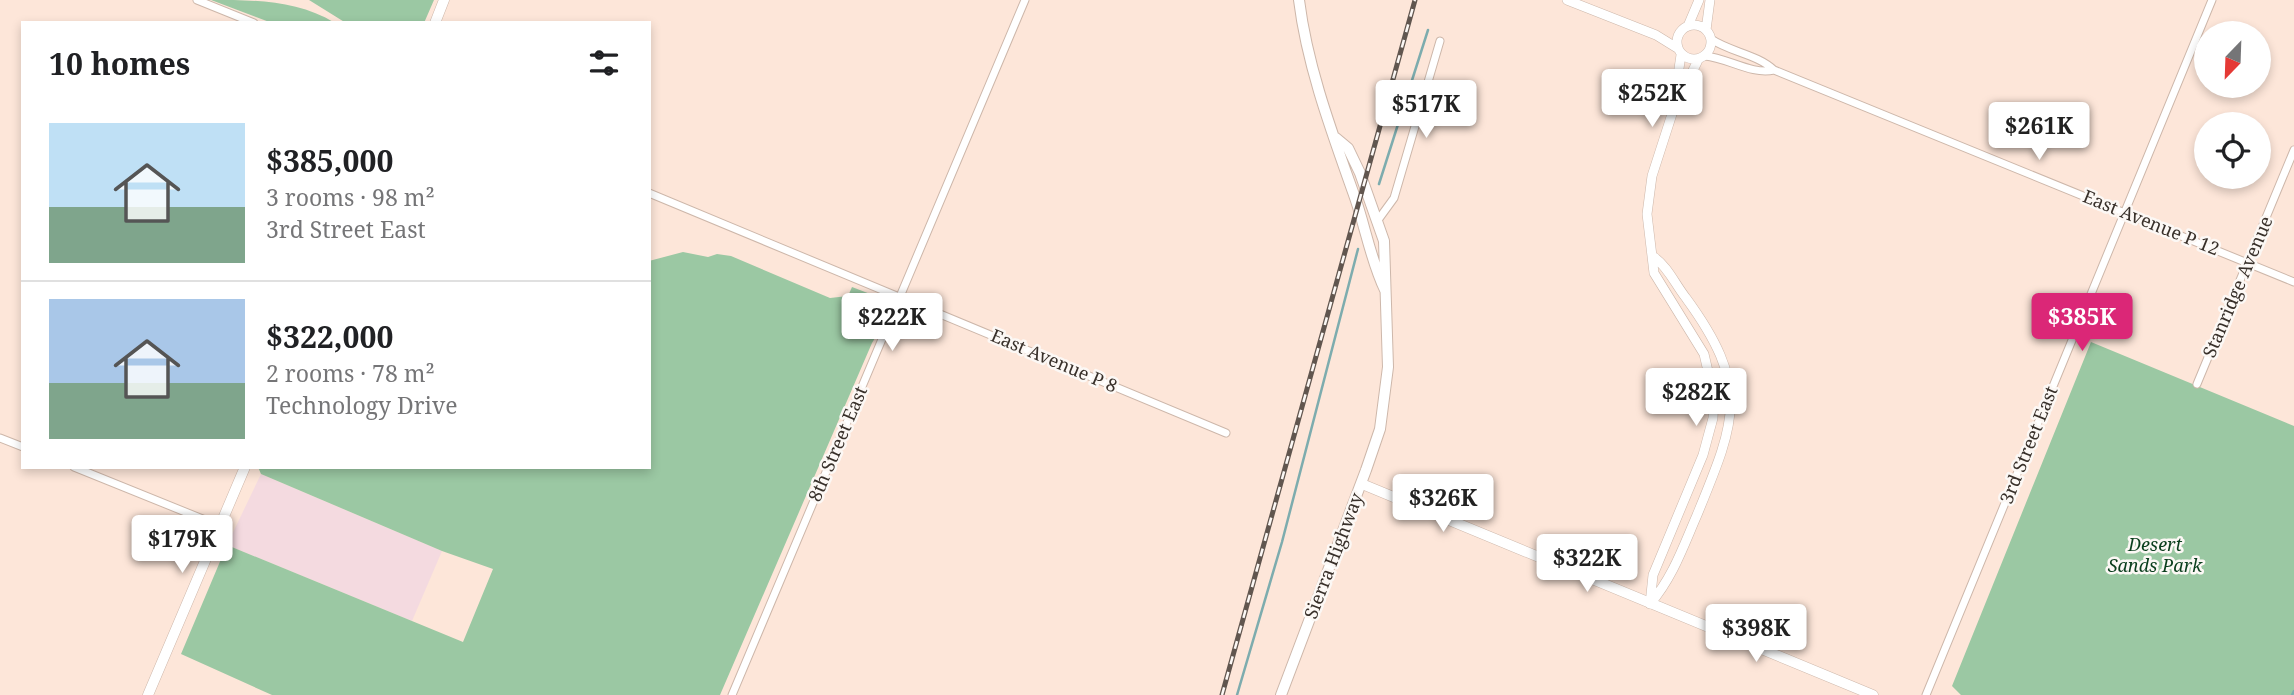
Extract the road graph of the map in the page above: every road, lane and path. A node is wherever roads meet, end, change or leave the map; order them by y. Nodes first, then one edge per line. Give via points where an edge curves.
1 (197, 0) edge
2 (444, 0) edge
3 (1025, 0) edge
4 (1299, 0) edge
5 (1567, 0) edge
6 (1699, 0) edge
7 (1710, 0) edge
8 (2212, 0) edge
9 (249, 21) edge
10 (436, 21) edge
11 (1688, 26) junction
12 (1709, 34) junction
13 (1440, 41) dead end
14 (1679, 51) junction
15 (1702, 58) junction
16 (1774, 70) junction
17 (1672, 114) junction
18 (1336, 138) junction
19 (2294, 150) edge
20 (651, 194) edge
21 (2124, 211) junction
22 (1378, 220) junction
23 (1654, 257) junction
24 (2248, 263) junction
25 (2294, 282) edge
26 (1385, 290) junction
27 (900, 296) junction
28 (2197, 384) dead end
29 (1226, 433) dead end
30 (0, 438) edge
31 (21, 446) edge
32 (79, 469) edge
33 (244, 469) edge
34 (1362, 484) junction
35 (220, 526) junction
36 (1650, 604) junction
37 (148, 695) edge
38 (732, 695) edge
39 (1281, 695) edge
40 (1873, 695) edge
41 (1926, 695) edge

1 - 9 street
2 - 10 main road
3 - 27 street, 8th Street East
4 - 18 main road, Sierra Highway via 1304,38
5 - 14 street via 1656,35
6 - 11 street
7 - 12 street
8 - 21 street, 3rd Street East
11 - 12 street via 1698,25
11 - 14 street via 1677,37
12 - 15 street via 1710,48
12 - 16 street, East Avenue P 12 via 1727,48
13 - 22 street via 1394,198
14 - 15 street
14 - 17 street
15 - 16 street, East Avenue P 12 via 1723,58 1762,72
15 - 17 street
16 - 21 street, East Avenue P 12
17 - 23 street via 1648,197
18 - 22 main road, Sierra Highway via 1348,148
18 - 26 main road, Sierra Highway
19 - 24 street, Stanridge Avenue
20 - 27 street, East Avenue P 8
21 - 24 street, East Avenue P 12
21 - 41 street, 3rd Street East
22 - 26 main road, Sierra Highway via 1387,270
23 - 36 street via 1654,273 1704,354 1714,397 1710,436 1653,575
23 - 36 street via 1665,265 1712,333 1729,381 1731,413 1723,452 1668,583
24 - 25 street, East Avenue P 12
24 - 28 street, Stanridge Avenue
26 - 34 main road, Sierra Highway via 1389,335 1384,401
27 - 29 street, East Avenue P 8
27 - 38 street, 8th Street East
30 - 31 street
32 - 35 street
33 - 35 main road
34 - 36 main road
34 - 39 main road, Sierra Highway
35 - 37 main road
36 - 40 main road

